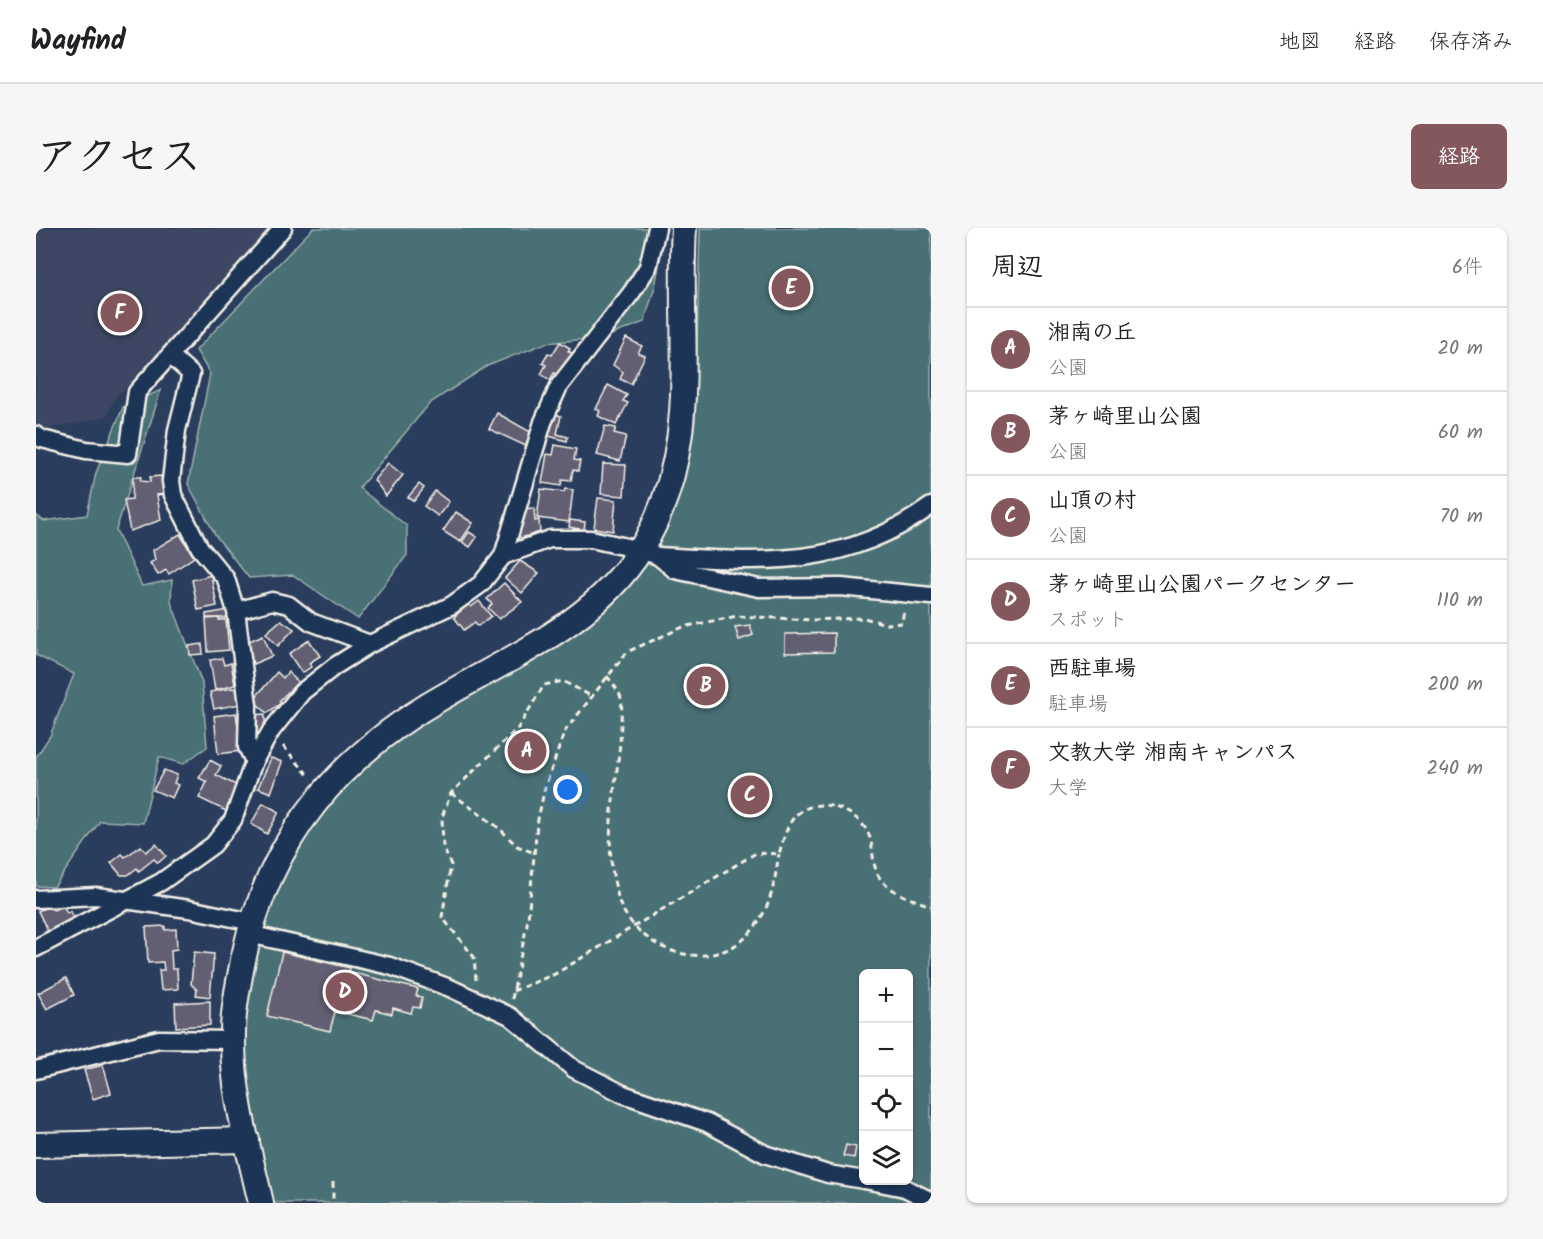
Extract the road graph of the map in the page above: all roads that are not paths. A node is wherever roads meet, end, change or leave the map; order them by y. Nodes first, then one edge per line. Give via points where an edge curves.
1 (284, 228) edge
2 (657, 228) edge
3 (684, 228) edge
4 (171, 356) junction
5 (36, 435) edge
6 (931, 506) edge
7 (649, 553) junction
8 (503, 556) junction
9 (931, 596) edge
10 (236, 611) junction
11 (370, 644) junction
12 (254, 760) junction
13 (36, 899) edge
14 (128, 900) junction
15 (250, 928) junction
16 (36, 948) edge
17 (232, 1040) junction
18 (36, 1070) edge
19 (247, 1140) junction
20 (36, 1145) edge
21 (859, 1179) edge
22 (890, 1185) edge
23 (931, 1201) edge
24 (261, 1203) edge

1 - 4 street
2 - 8 street via 648,267 559,386 543,422
3 - 7 street via 684,408 680,447
4 - 5 street via 137,392 128,454 86,450
4 - 10 street via 191,374 177,430 173,495 200,548 226,579
6 - 7 street via 906,524 868,542 804,558 763,562
7 - 8 street via 591,539 550,539
7 - 9 street via 675,570 759,588 841,587
7 - 15 street via 566,627 412,714 375,740 339,773 283,848
8 - 11 street via 481,584 452,605
10 - 11 street via 272,601 289,605 311,622
10 - 12 street via 248,705 247,747
11 - 12 street via 302,692
12 - 14 street via 233,820 213,844 161,882
13 - 14 street via 96,896
14 - 15 street
14 - 16 street
15 - 17 street via 236,996
15 - 21 street via 390,966 478,1000 510,1016 574,1069 623,1094 707,1123 765,1154 828,1174
17 - 18 street via 159,1039
17 - 19 street
19 - 20 street
19 - 24 street
22 - 23 street

